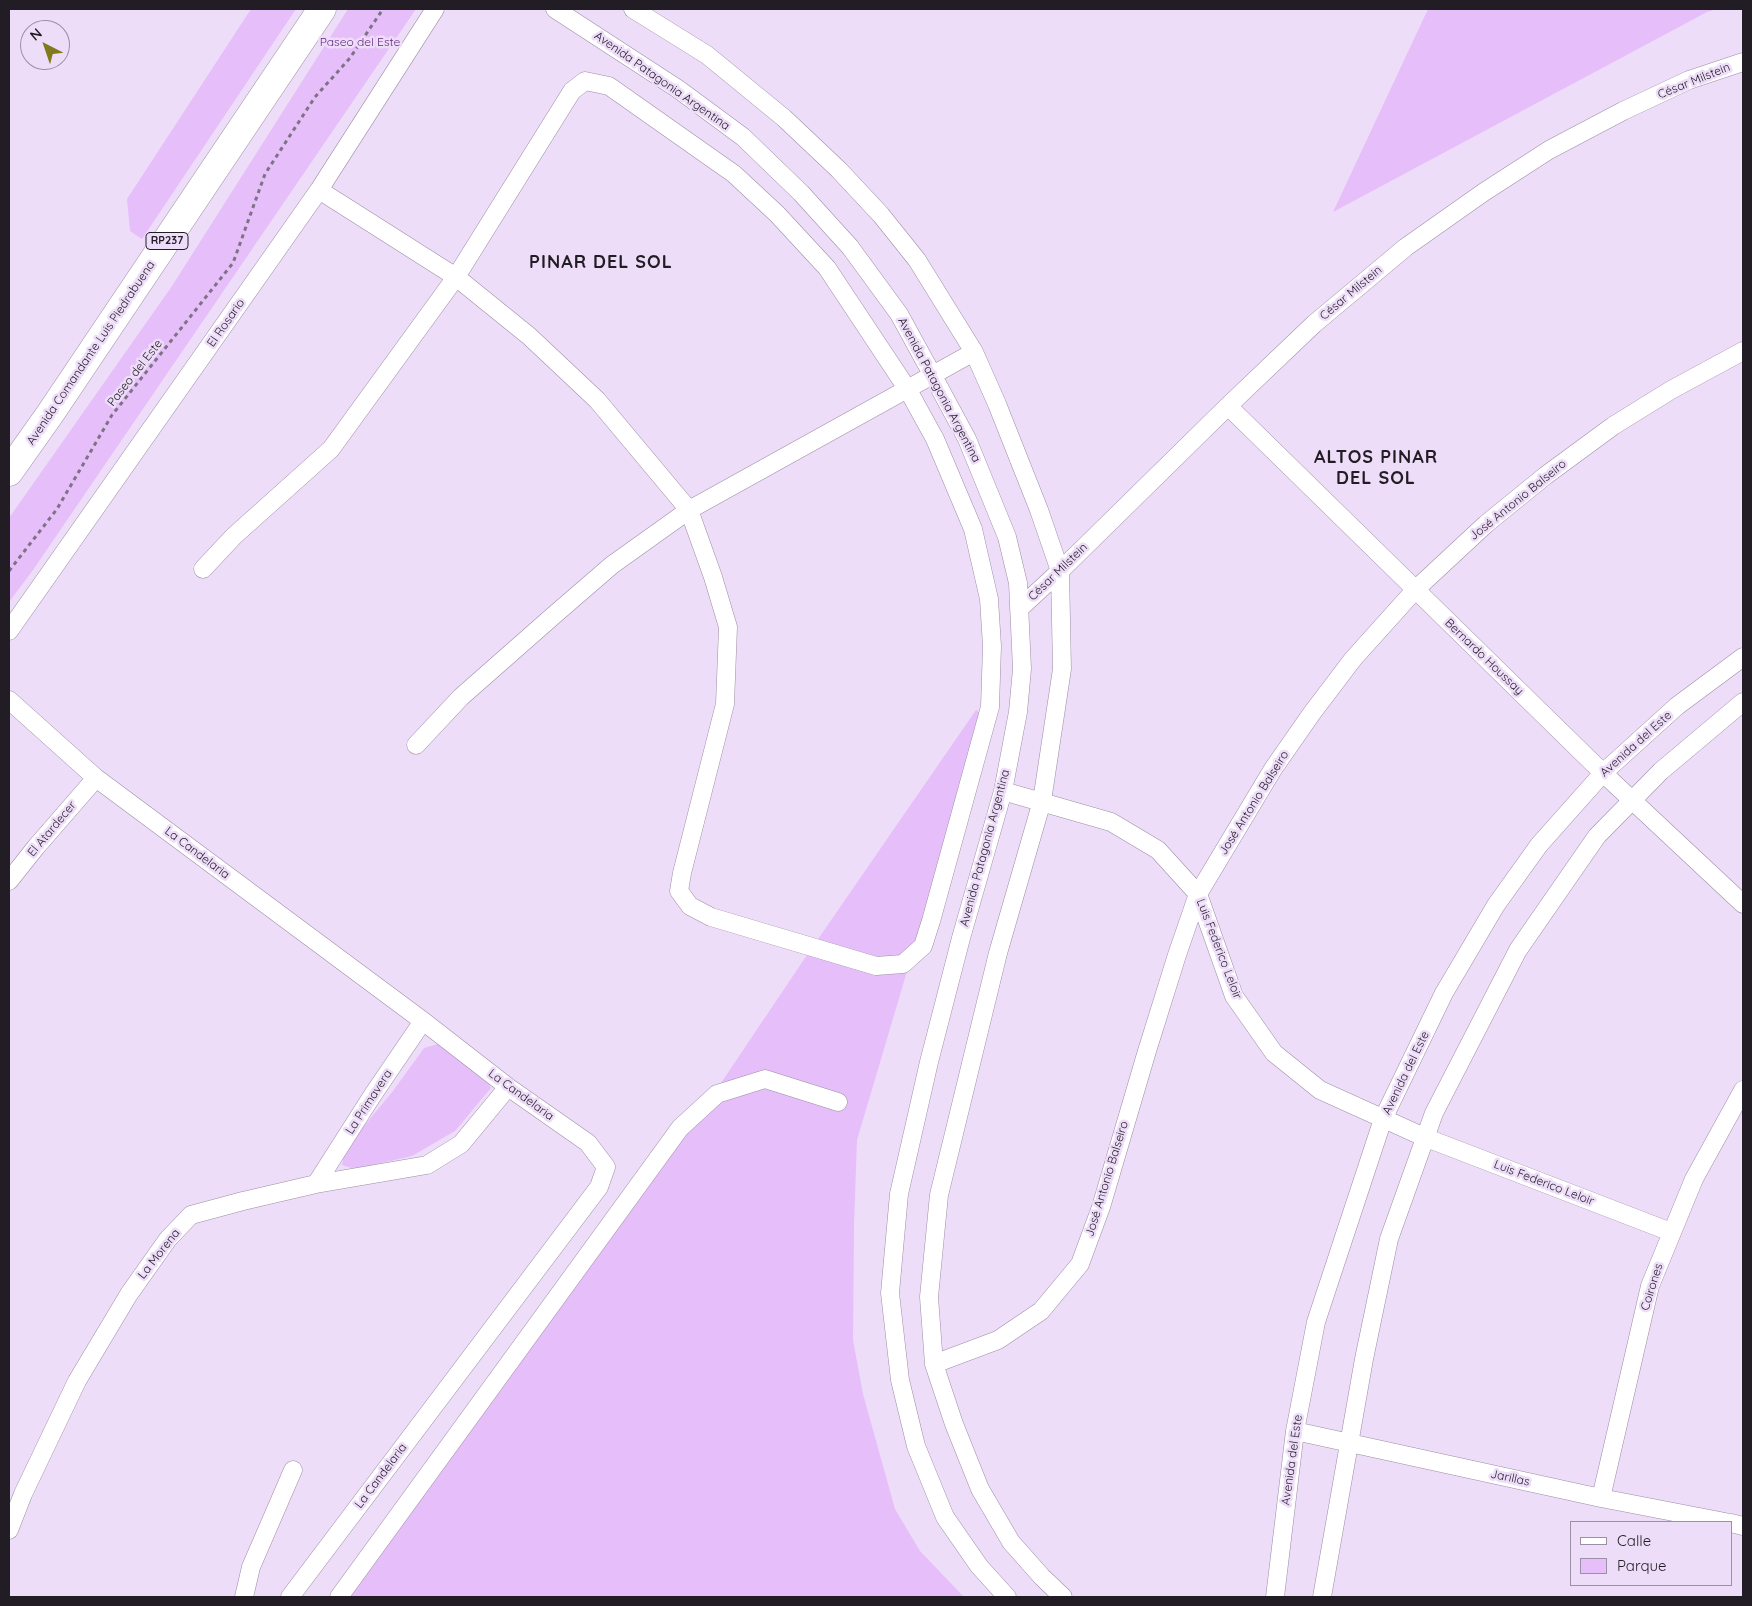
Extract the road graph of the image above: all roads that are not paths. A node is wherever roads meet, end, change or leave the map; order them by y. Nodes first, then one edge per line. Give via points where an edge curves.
1 (322, 9) edge
2 (435, 9) edge
3 (555, 9) edge
4 (633, 9) edge
5 (1743, 62) edge
6 (319, 190) junction
7 (456, 277) junction
8 (1743, 351) edge
9 (974, 352) junction
10 (934, 376) junction
11 (908, 390) junction
12 (1228, 406) junction
13 (9, 472) edge
14 (689, 510) junction
15 (203, 568) dead end
16 (1060, 571) junction
17 (1415, 590) junction
18 (1019, 609) junction
19 (9, 631) edge
20 (1743, 657) edge
21 (9, 700) edge
22 (1743, 702) edge
23 (416, 744) dead end
24 (1603, 773) junction
25 (96, 778) junction
26 (1003, 791) junction
27 (1632, 800) junction
28 (1042, 802) junction
29 (9, 881) edge
30 (1198, 894) junction
31 (1743, 904) edge
32 (423, 1020) junction
33 (508, 1087) junction
34 (1743, 1090) edge
35 (838, 1102) dead end
36 (1383, 1119) junction
37 (1424, 1137) junction
38 (316, 1184) junction
39 (1671, 1232) junction
40 (934, 1364) junction
41 (1295, 1431) junction
42 (1349, 1443) junction
43 (294, 1470) dead end
44 (1601, 1498) junction
45 (1720, 1521) edge
46 (9, 1530) edge
47 (244, 1597) edge
48 (290, 1597) edge
49 (339, 1597) edge
50 (1007, 1597) edge
51 (1063, 1597) edge
52 (1275, 1597) edge
53 (1322, 1597) edge

1 - 13 main road, Avenida Comandante Luis Piedrabuena / RP237
2 - 6 street, El Rosario
3 - 10 street, Avenida Patagonia Argentina via 678,89 735,132 802,193 850,247 894,307
4 - 9 street via 707,55 784,118 839,170 917,260
5 - 12 street, César Milstein via 1689,80 1623,111 1549,150 1484,192 1406,248 1314,324
6 - 7 street
6 - 19 street, El Rosario
7 - 11 street via 572,91 585,81 609,86 734,174 778,214 828,268
7 - 14 street via 529,336 597,400
7 - 15 street via 331,449
8 - 17 street, José Antonio Balseiro via 1613,426 1544,476
9 - 10 street
9 - 16 street via 1039,510
10 - 11 street
10 - 18 street, Avenida Patagonia Argentina via 968,439 1007,537 1018,583
11 - 14 street
11 - 14 street via 935,439 973,529 989,599 992,646 990,707 932,921 923,946 903,964 876,966 711,917 690,906 679,891 725,704 728,627
12 - 16 street, César Milstein
12 - 17 street, Bernardo Houssay
14 - 23 street via 612,565 560,609 461,697
16 - 18 street, César Milstein
16 - 28 street via 1062,669
17 - 24 street, Bernardo Houssay
17 - 30 street, José Antonio Balseiro via 1352,659 1312,713 1273,769
18 - 26 street, Avenida Patagonia Argentina via 1021,686
20 - 24 street, Avenida del Este via 1677,706
21 - 25 street, La Candelaria
22 - 27 street via 1660,771
24 - 27 street, Bernardo Houssay
24 - 36 street, Avenida del Este via 1539,845 1496,905 1444,993
25 - 29 street, El Atardecer
25 - 32 street, La Candelaria
26 - 28 street, Luis Federico Leloir
26 - 50 street, Avenida Patagonia Argentina via 958,948 899,1194 890,1294 900,1380 916,1446 945,1517 979,1566
27 - 31 street, Bernardo Houssay
27 - 37 street via 1597,836 1518,950
28 - 30 street, Luis Federico Leloir via 1111,822 1158,850
28 - 40 street via 998,953 939,1195 929,1297
30 - 36 street, Luis Federico Leloir via 1234,996 1274,1053 1320,1090
30 - 40 street, José Antonio Balseiro via 1147,1050 1101,1207 1080,1264 1041,1311 998,1340
32 - 33 street, La Candelaria
32 - 38 street, La Primavera
33 - 38 street, La Morena via 461,1144 427,1165
33 - 48 street, La Candelaria via 588,1143 606,1167 599,1187
34 - 39 street, Coirones via 1694,1179
35 - 49 street via 766,1079 717,1094 680,1128
36 - 37 street, Luis Federico Leloir
36 - 41 street, Avenida del Este via 1316,1322
37 - 39 street, Luis Federico Leloir
37 - 42 street via 1390,1238
38 - 46 street, La Morena via 191,1215 168,1239 129,1294 76,1381
39 - 44 street, Coirones via 1650,1286
40 - 51 street via 980,1488 1011,1542
41 - 42 street, Jarillas
41 - 52 street, Avenida del Este
42 - 44 street, Jarillas
42 - 53 street
43 - 47 street via 251,1567
44 - 45 street, Jarillas

